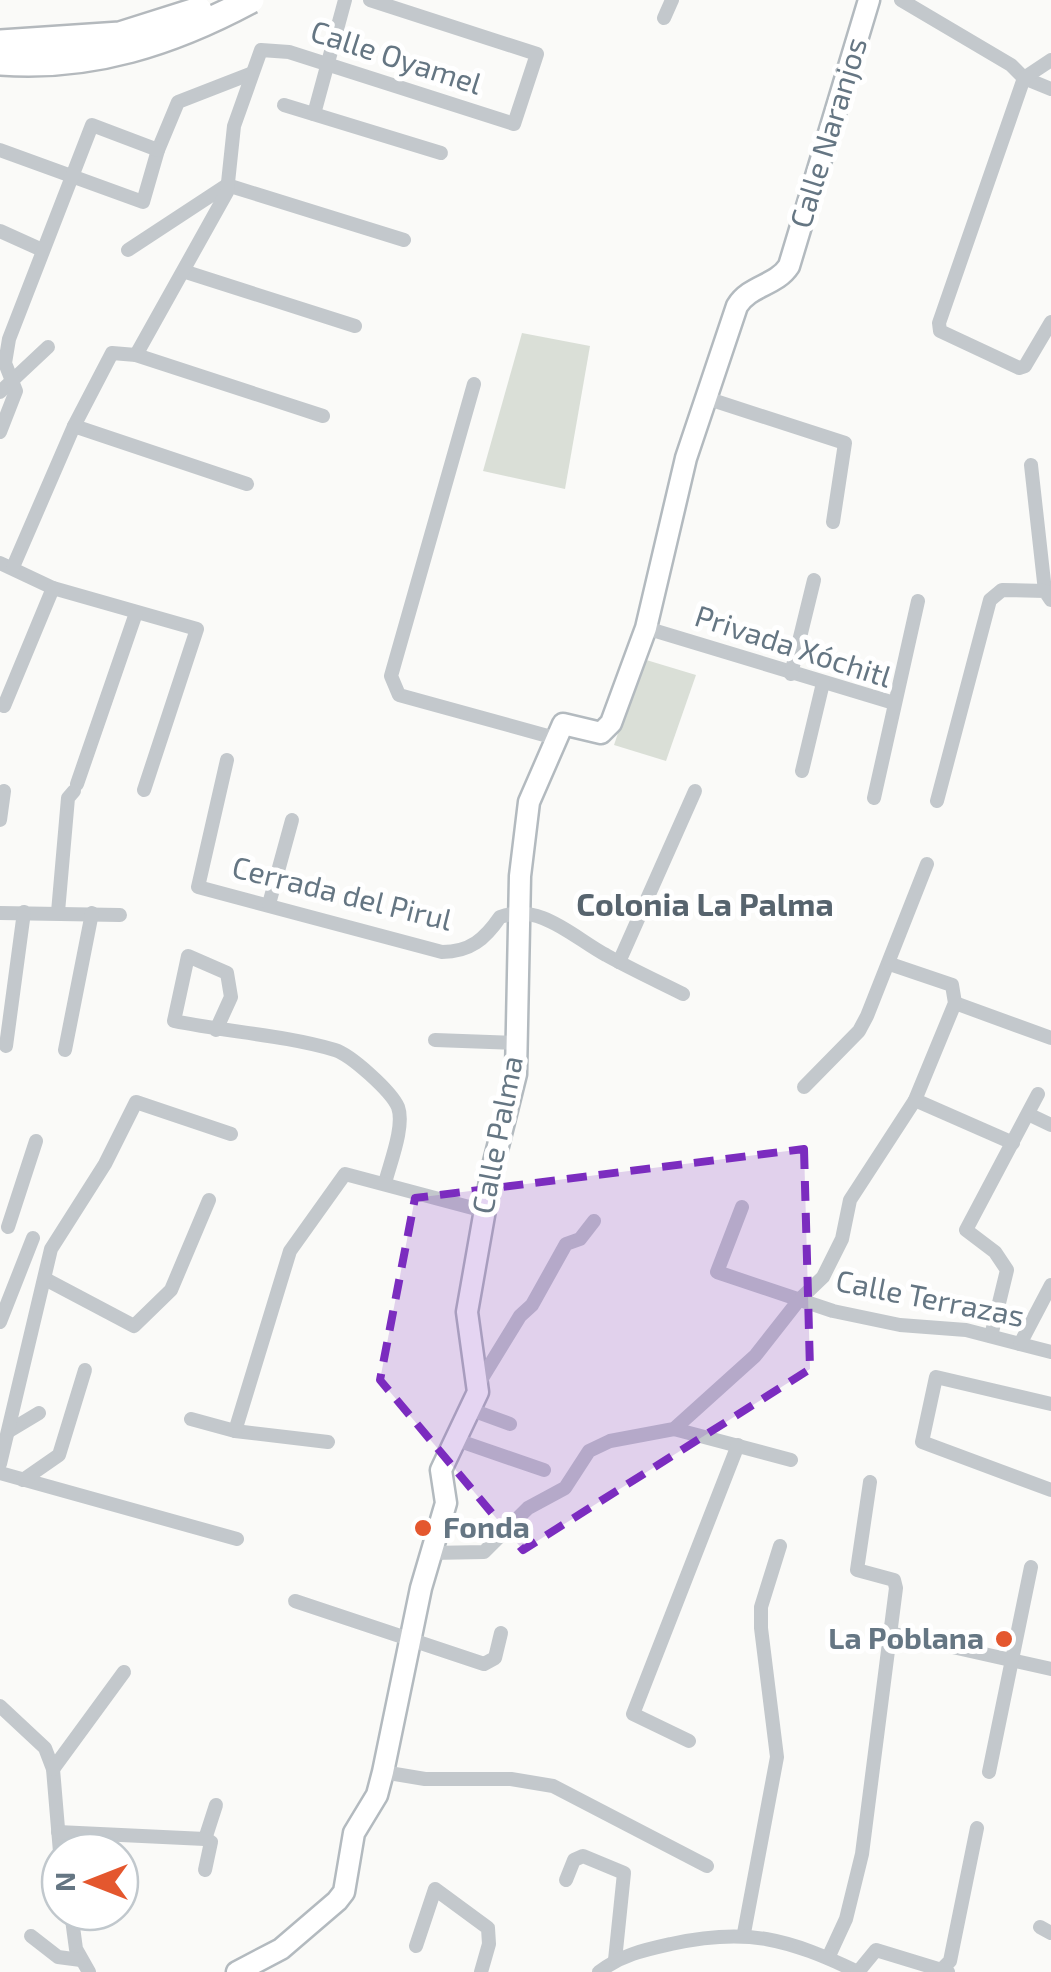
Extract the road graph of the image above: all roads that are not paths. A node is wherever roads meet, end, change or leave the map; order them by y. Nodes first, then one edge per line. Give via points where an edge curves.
1 (222, 0) edge
2 (252, 0) edge
3 (345, 0) edge
4 (370, 0) edge
5 (672, 0) edge
6 (869, 0) edge
7 (901, 0) edge
8 (664, 18) dead end
9 (0, 43) edge
10 (1051, 60) edge
11 (0, 62) edge
12 (328, 65) junction
13 (250, 74) junction
14 (1024, 78) junction
15 (1051, 89) edge
16 (284, 105) dead end
17 (314, 114) junction
18 (0, 150) edge
19 (158, 150) junction
20 (440, 154) dead end
21 (70, 178) junction
22 (227, 185) junction
23 (0, 232) edge
24 (404, 240) dead end
25 (42, 250) junction
26 (128, 250) dead end
27 (186, 272) junction
28 (355, 326) dead end
29 (1050, 327) edge
30 (5, 336) edge
31 (48, 348) dead end
32 (136, 356) junction
33 (14, 382) junction
34 (474, 384) dead end
35 (0, 392) edge
36 (706, 398) junction
37 (323, 416) dead end
38 (74, 426) junction
39 (0, 432) edge
40 (1031, 465) dead end
41 (247, 484) dead end
42 (833, 522) dead end
43 (7, 565) edge
44 (814, 580) dead end
45 (52, 588) junction
46 (1048, 596) edge
47 (918, 601) dead end
48 (136, 614) junction
49 (646, 628) junction
50 (792, 674) junction
51 (823, 683) junction
52 (894, 703) junction
53 (4, 706) dead end
54 (555, 738) junction
55 (227, 760) dead end
56 (802, 771) dead end
57 (144, 790) dead end
58 (4, 791) dead end
59 (695, 792) dead end
60 (874, 798) dead end
61 (938, 802) dead end
62 (0, 820) edge
63 (292, 820) dead end
64 (926, 864) dead end
65 (269, 904) junction
66 (24, 912) junction
67 (58, 912) junction
68 (0, 913) edge
69 (92, 913) junction
70 (519, 914) junction
71 (120, 915) dead end
72 (619, 962) junction
73 (890, 964) junction
74 (683, 994) dead end
75 (955, 1004) junction
76 (216, 1030) junction
77 (1051, 1038) edge
78 (436, 1040) dead end
79 (516, 1044) junction
80 (6, 1046) dead end
81 (65, 1050) dead end
82 (804, 1088) dead end
83 (1038, 1094) dead end
84 (915, 1100) junction
85 (1028, 1114) junction
86 (1051, 1125) edge
87 (231, 1134) dead end
88 (36, 1141) dead end
89 (1012, 1143) junction
90 (385, 1183) junction
91 (210, 1200) dead end
92 (742, 1207) dead end
93 (484, 1211) junction
94 (594, 1221) dead end
95 (4, 1225) edge
96 (33, 1238) junction
97 (51, 1250) junction
98 (47, 1280) junction
99 (1051, 1285) edge
100 (798, 1300) junction
101 (0, 1322) edge
102 (991, 1336) junction
103 (1020, 1344) junction
104 (1051, 1352) edge
105 (85, 1370) dead end
106 (479, 1382) junction
107 (1051, 1404) edge
108 (469, 1409) junction
109 (39, 1413) dead end
110 (191, 1419) dead end
111 (510, 1424) dead end
112 (674, 1429) junction
113 (9, 1431) junction
114 (235, 1431) junction
115 (454, 1439) junction
116 (328, 1442) dead end
117 (738, 1445) junction
118 (791, 1460) dead end
119 (0, 1464) edge
120 (544, 1470) dead end
121 (0, 1473) edge
122 (23, 1480) junction
123 (870, 1482) dead end
124 (1051, 1490) edge
125 (237, 1539) dead end
126 (780, 1546) dead end
127 (430, 1553) junction
128 (1031, 1567) dead end
129 (295, 1601) dead end
130 (502, 1633) dead end
131 (890, 1633) junction
132 (411, 1642) junction
133 (1013, 1661) junction
134 (1051, 1670) edge
135 (124, 1672) dead end
136 (0, 1706) edge
137 (689, 1741) dead end
138 (52, 1769) junction
139 (383, 1772) junction
140 (989, 1772) dead end
141 (216, 1804) dead end
142 (977, 1828) dead end
143 (58, 1832) edge
144 (140, 1837) edge
145 (208, 1841) junction
146 (708, 1866) dead end
147 (205, 1870) dead end
148 (566, 1880) dead end
149 (76, 1932) edge
150 (744, 1933) junction
151 (31, 1936) dead end
152 (416, 1946) dead end
153 (828, 1958) junction
154 (608, 1965) edge
155 (85, 1966) edge
156 (942, 1971) edge
157 (236, 1972) edge
158 (481, 1972) edge
159 (628, 1972) edge
160 (858, 1972) edge

1 - 9 highway, bridge via 120,34
2 - 11 highway, bridge via 184,35 123,53
3 - 12 street
4 - 12 street, Calle Oyamel via 537,54 514,124
5 - 8 street
6 - 36 street, Calle Naranjos via 789,266 782,278 744,294
7 - 14 street
10 - 14 street
12 - 13 street, Calle Oyamel via 260,50
12 - 17 street
13 - 19 street via 178,102
13 - 22 street
14 - 15 street
14 - 29 street via 939,323 940,331 1012,368 1025,366
16 - 17 street
17 - 20 street
18 - 21 street
19 - 21 street via 92,125
19 - 21 street via 143,202
21 - 25 street
22 - 24 street
22 - 26 street
22 - 27 street
23 - 25 street
25 - 30 street
27 - 28 street
27 - 32 street
30 - 33 street via 5,364
31 - 33 street
32 - 37 street
32 - 38 street via 112,353
33 - 35 street
33 - 39 street via 14,402
34 - 54 street via 391,676 393,688
36 - 42 street via 845,443
36 - 49 street
38 - 41 street
38 - 43 street
40 - 46 street
43 - 45 street
44 - 50 street
45 - 48 street
45 - 53 street
46 - 61 street via 1002,590 990,600
47 - 52 street
48 - 57 street via 197,629
48 - 67 street via 68,798
49 - 50 street, Privada Xóchitl
49 - 54 street via 608,728 602,733 563,724
50 - 51 street, Privada Xóchitl
51 - 52 street, Privada Xóchitl
51 - 56 street
52 - 60 street, Privada Xóchitl
54 - 70 street, Calle Palma via 530,802
55 - 65 street, Cerrada del Pirul via 198,887
58 - 62 street
59 - 72 street
63 - 65 street
64 - 73 street
65 - 70 street, Cerrada del Pirul via 442,952 462,950 480,941 500,917
66 - 67 street
66 - 68 street
66 - 80 street
67 - 69 street
69 - 71 street
69 - 81 street
70 - 72 street via 566,926
70 - 79 street, Calle Palma
72 - 74 street
73 - 75 street via 952,984
73 - 82 street via 858,1031
75 - 77 street
75 - 84 street
76 - 76 street via 174,1021 188,956 217,965 231,984
76 - 90 street via 336,1050 355,1060 399,1110
78 - 79 street
79 - 93 street, Calle Palma via 516,1074
83 - 85 street
84 - 89 street
84 - 100 street via 850,1200 835,1259
85 - 86 street
85 - 89 street
87 - 97 street via 136,1102
88 - 95 street
89 - 102 street via 966,1230 1007,1270
90 - 93 street
90 - 114 street via 345,1174 290,1251
91 - 98 street via 171,1290 134,1326
92 - 100 street, Calle Terrazas via 718,1272
93 - 106 street, Calle Palma via 467,1312
94 - 106 street via 580,1239 566,1244
95 - 96 street
96 - 97 street
96 - 101 street
97 - 98 street
98 - 113 street
99 - 103 street
100 - 102 street, Calle Terrazas via 900,1325
100 - 112 street via 755,1356
102 - 103 street, Calle Terrazas
103 - 104 street, Calle Terrazas
105 - 122 street via 59,1455
106 - 108 street
107 - 124 street via 936,1377 922,1442
108 - 111 street
108 - 115 street
109 - 113 street
110 - 114 street
112 - 117 street
112 - 127 street via 588,1451 565,1488 528,1508 484,1552
113 - 119 street
114 - 116 street
115 - 120 street
115 - 127 street via 441,1470 446,1503
117 - 118 street
117 - 137 street via 633,1714
121 - 122 street
122 - 125 street
123 - 131 street via 857,1570 894,1580
126 - 150 street via 760,1628 777,1756
127 - 132 street
128 - 133 street
129 - 132 street
130 - 132 street via 495,1658 484,1664
131 - 133 street
131 - 153 street via 862,1854
132 - 139 street
133 - 134 street
133 - 140 street
135 - 138 street
136 - 138 street via 45,1748
138 - 143 street
139 - 146 street via 553,1786
139 - 157 street via 354,1833 344,1892 281,1950
141 - 145 street
142 - 156 street via 950,1960
144 - 145 street
145 - 147 street
148 - 154 street via 574,1860 583,1856 624,1872
149 - 155 street
150 - 153 street
150 - 154 street via 678,1942
151 - 155 street via 58,1957
152 - 158 street via 435,1889 488,1928
153 - 160 street
154 - 159 street
156 - 160 street via 876,1950

